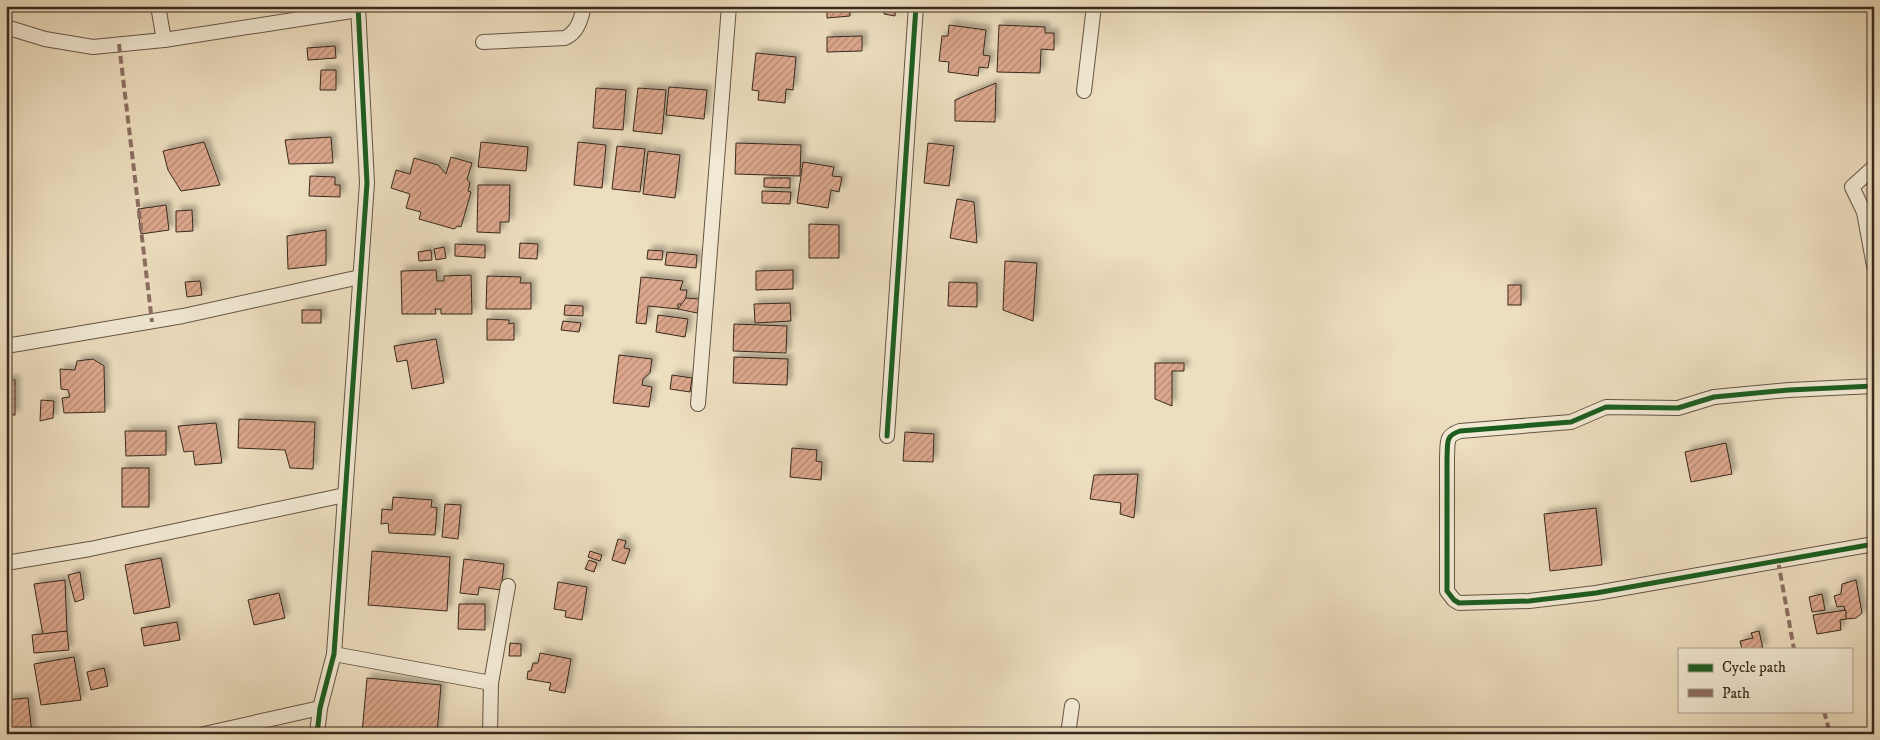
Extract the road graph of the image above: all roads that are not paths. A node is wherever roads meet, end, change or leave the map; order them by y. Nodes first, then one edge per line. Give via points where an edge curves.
1 (158, 6) edge
2 (584, 6) edge
3 (729, 6) edge
4 (916, 6) edge
5 (1094, 6) edge
6 (358, 8) edge
7 (6, 28) edge
8 (164, 40) junction
9 (483, 42) dead end
10 (1084, 91) dead end
11 (1874, 167) edge
12 (1874, 266) edge
13 (360, 277) junction
14 (6, 346) edge
15 (1874, 386) edge
16 (698, 404) dead end
17 (887, 436) dead end
18 (345, 495) junction
19 (1874, 544) edge
20 (6, 563) edge
21 (508, 586) dead end
22 (334, 654) junction
23 (491, 682) junction
24 (1072, 706) dead end
25 (320, 708) junction
26 (204, 734) edge
27 (317, 734) edge
28 (490, 734) edge
29 (1068, 734) edge

1 - 8 street
2 - 9 street via 580,22 565,38
3 - 16 street
4 - 17 street
5 - 10 street
6 - 8 street
6 - 13 street via 367,183
7 - 8 street via 93,47
11 - 12 street via 1852,187 1864,212
13 - 14 street via 183,316
13 - 18 street
15 - 19 street via 1714,397 1678,408 1606,408 1570,422 1460,430 1451,434 1447,456 1447,591 1459,603 1528,601 1596,593
18 - 20 street via 90,549
18 - 22 street
21 - 23 street
22 - 23 street
22 - 25 street
23 - 28 street
24 - 29 street
25 - 26 street
25 - 27 street

